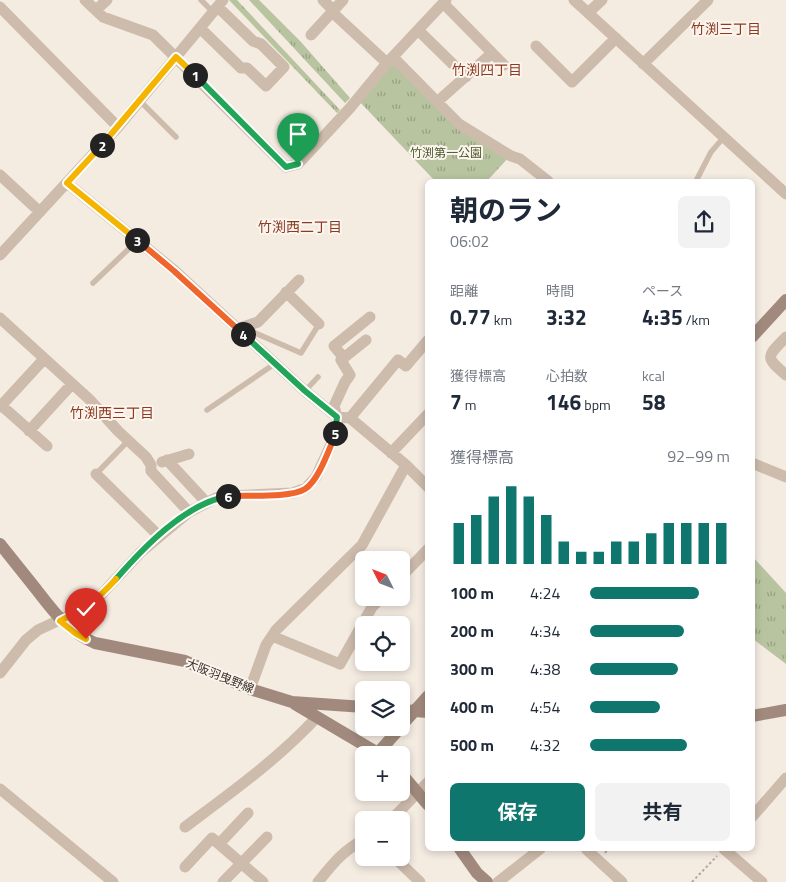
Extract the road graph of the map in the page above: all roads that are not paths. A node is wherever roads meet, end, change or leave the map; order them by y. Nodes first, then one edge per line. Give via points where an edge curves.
1 (2, 0) edge
2 (85, 0) edge
3 (106, 0) edge
4 (201, 0) edge
5 (322, 0) edge
6 (343, 0) edge
7 (574, 0) edge
8 (602, 0) edge
9 (708, 0) edge
10 (444, 1) edge
11 (0, 3) edge
12 (218, 6) edge
13 (0, 7) edge
14 (96, 10) junction
15 (333, 11) junction
16 (588, 13) junction
17 (200, 28) junction
18 (418, 30) junction
19 (311, 35) dead end
20 (616, 38) junction
21 (536, 46) dead end
22 (492, 53) junction
23 (176, 57) junction
24 (390, 60) junction
25 (644, 64) junction
26 (504, 65) dead end
27 (466, 76) junction
28 (140, 101) junction
29 (437, 102) junction
30 (118, 127) junction
31 (176, 137) dead end
32 (724, 137) junction
33 (0, 175) edge
34 (545, 179) edge
35 (697, 179) edge
36 (67, 183) junction
37 (786, 194) edge
38 (40, 212) junction
39 (137, 240) junction
40 (2, 248) edge
41 (299, 280) dead end
42 (93, 283) dead end
43 (286, 292) junction
44 (786, 300) edge
45 (370, 317) dead end
46 (0, 318) edge
47 (319, 324) joint
48 (243, 327) junction
49 (755, 335) edge
50 (786, 337) edge
51 (366, 340) dead end
52 (425, 344) edge
53 (344, 358) junction
54 (44, 359) junction
55 (270, 367) dead end
56 (786, 375) edge
57 (318, 377) dead end
58 (72, 384) junction
59 (305, 391) junction
60 (1, 406) edge
61 (207, 410) dead end
62 (337, 417) junction
63 (425, 417) edge
64 (350, 418) junction
65 (29, 431) junction
66 (128, 441) junction
67 (47, 446) dead end
68 (391, 453) junction
69 (189, 454) dead end
70 (167, 460) junction
71 (755, 464) edge
72 (151, 465) junction
73 (406, 465) junction
74 (96, 474) joint
75 (786, 477) edge
76 (425, 484) edge
77 (206, 502) junction
78 (189, 512) junction
79 (159, 536) junction
80 (0, 544) edge
81 (425, 552) edge
82 (410, 568) edge
83 (373, 606) edge
84 (60, 621) junction
85 (272, 636) junction
86 (0, 673) edge
87 (250, 689) junction
88 (425, 698) edge
89 (292, 702) junction
90 (355, 706) edge
91 (410, 709) edge
92 (410, 710) edge
93 (786, 710) edge
94 (425, 712) edge
95 (755, 715) edge
96 (318, 717) junction
97 (394, 736) edge
98 (367, 746) edge
99 (386, 746) edge
100 (786, 778) edge
101 (410, 784) edge
102 (425, 785) edge
103 (0, 789) edge
104 (418, 792) junction
105 (425, 801) edge
106 (400, 811) edge
107 (248, 813) dead end
108 (755, 814) edge
109 (185, 827) dead end
110 (267, 836) dead end
111 (219, 844) junction
112 (355, 845) edge
113 (461, 851) edge
114 (537, 851) edge
115 (588, 851) edge
116 (726, 851) edge
117 (241, 864) junction
118 (185, 866) dead end
119 (403, 866) edge
120 (113, 882) edge
121 (223, 882) edge
122 (262, 882) edge
123 (318, 882) edge
124 (420, 882) edge
125 (487, 882) edge
126 (498, 882) edge
127 (622, 882) edge
128 (762, 882) edge

1 - 11 street
2 - 14 street
3 - 14 street
4 - 12 lane
5 - 15 street
6 - 15 street
7 - 16 street
8 - 16 street
9 - 25 street
10 - 18 street
10 - 22 street
12 - 17 street
12 - 17 street via 284,67 266,86 247,68 240,68
13 - 30 street
14 - 23 street via 103,17 153,35
15 - 19 street
15 - 24 street
16 - 20 street
17 - 23 street
18 - 24 street
18 - 27 street
20 - 21 street via 572,82
20 - 25 street
22 - 26 street
22 - 27 street
23 - 24 street via 286,167 298,164
23 - 28 street
24 - 29 street
25 - 32 street
27 - 29 street
28 - 30 street
28 - 31 lane
29 - 34 street via 459,124 520,159
30 - 36 street
32 - 35 lane via 711,152
32 - 37 street
33 - 38 street
36 - 38 street
36 - 39 street
38 - 40 street
39 - 42 lane
39 - 48 street
41 - 43 street
43 - 47 street
43 - 48 street via 258,322
44 - 49 main road
45 - 53 street via 334,346
46 - 54 street
47 - 48 lane via 300,353
48 - 59 street
50 - 56 street via 770,357
51 - 53 street
52 - 64 street via 406,366 398,360
53 - 62 street via 341,360 350,374 334,406
54 - 58 street
54 - 60 street
55 - 61 lane
57 - 59 lane
58 - 65 street
58 - 66 street
59 - 62 street
60 - 65 street
62 - 64 street
62 - 77 street via 334,438 316,477 306,488 293,493 229,496
63 - 68 street
64 - 68 street
65 - 67 street
66 - 72 street
66 - 74 lane
68 - 73 street
69 - 70 street
70 - 72 street
70 - 77 street
71 - 75 street
72 - 78 street via 151,471
73 - 76 street
73 - 85 street via 362,545
74 - 79 street
77 - 78 street
78 - 79 street
79 - 84 street via 99,598
80 - 84 main road, 大阪羽曳野線
81 - 82 street
83 - 85 street via 340,664
84 - 86 street via 38,630 26,640
84 - 87 main road, 大阪羽曳野線 via 94,643 185,661
85 - 87 street
87 - 89 main road, 大阪羽曳野線
88 - 91 main road
89 - 90 main road, 大阪羽曳野線
89 - 96 main road
92 - 94 main road
93 - 95 main road
96 - 98 main road
96 - 109 street via 268,765
97 - 99 main road
100 - 108 street
101 - 104 main road
102 - 104 street
103 - 120 street
104 - 105 main road
104 - 106 street
107 - 111 street
110 - 117 street
111 - 117 street
111 - 118 street via 212,838
112 - 123 street via 337,858
113 - 125 main road
114 - 126 street
115 - 127 street
116 - 128 street
117 - 121 street
117 - 122 street
119 - 124 street

